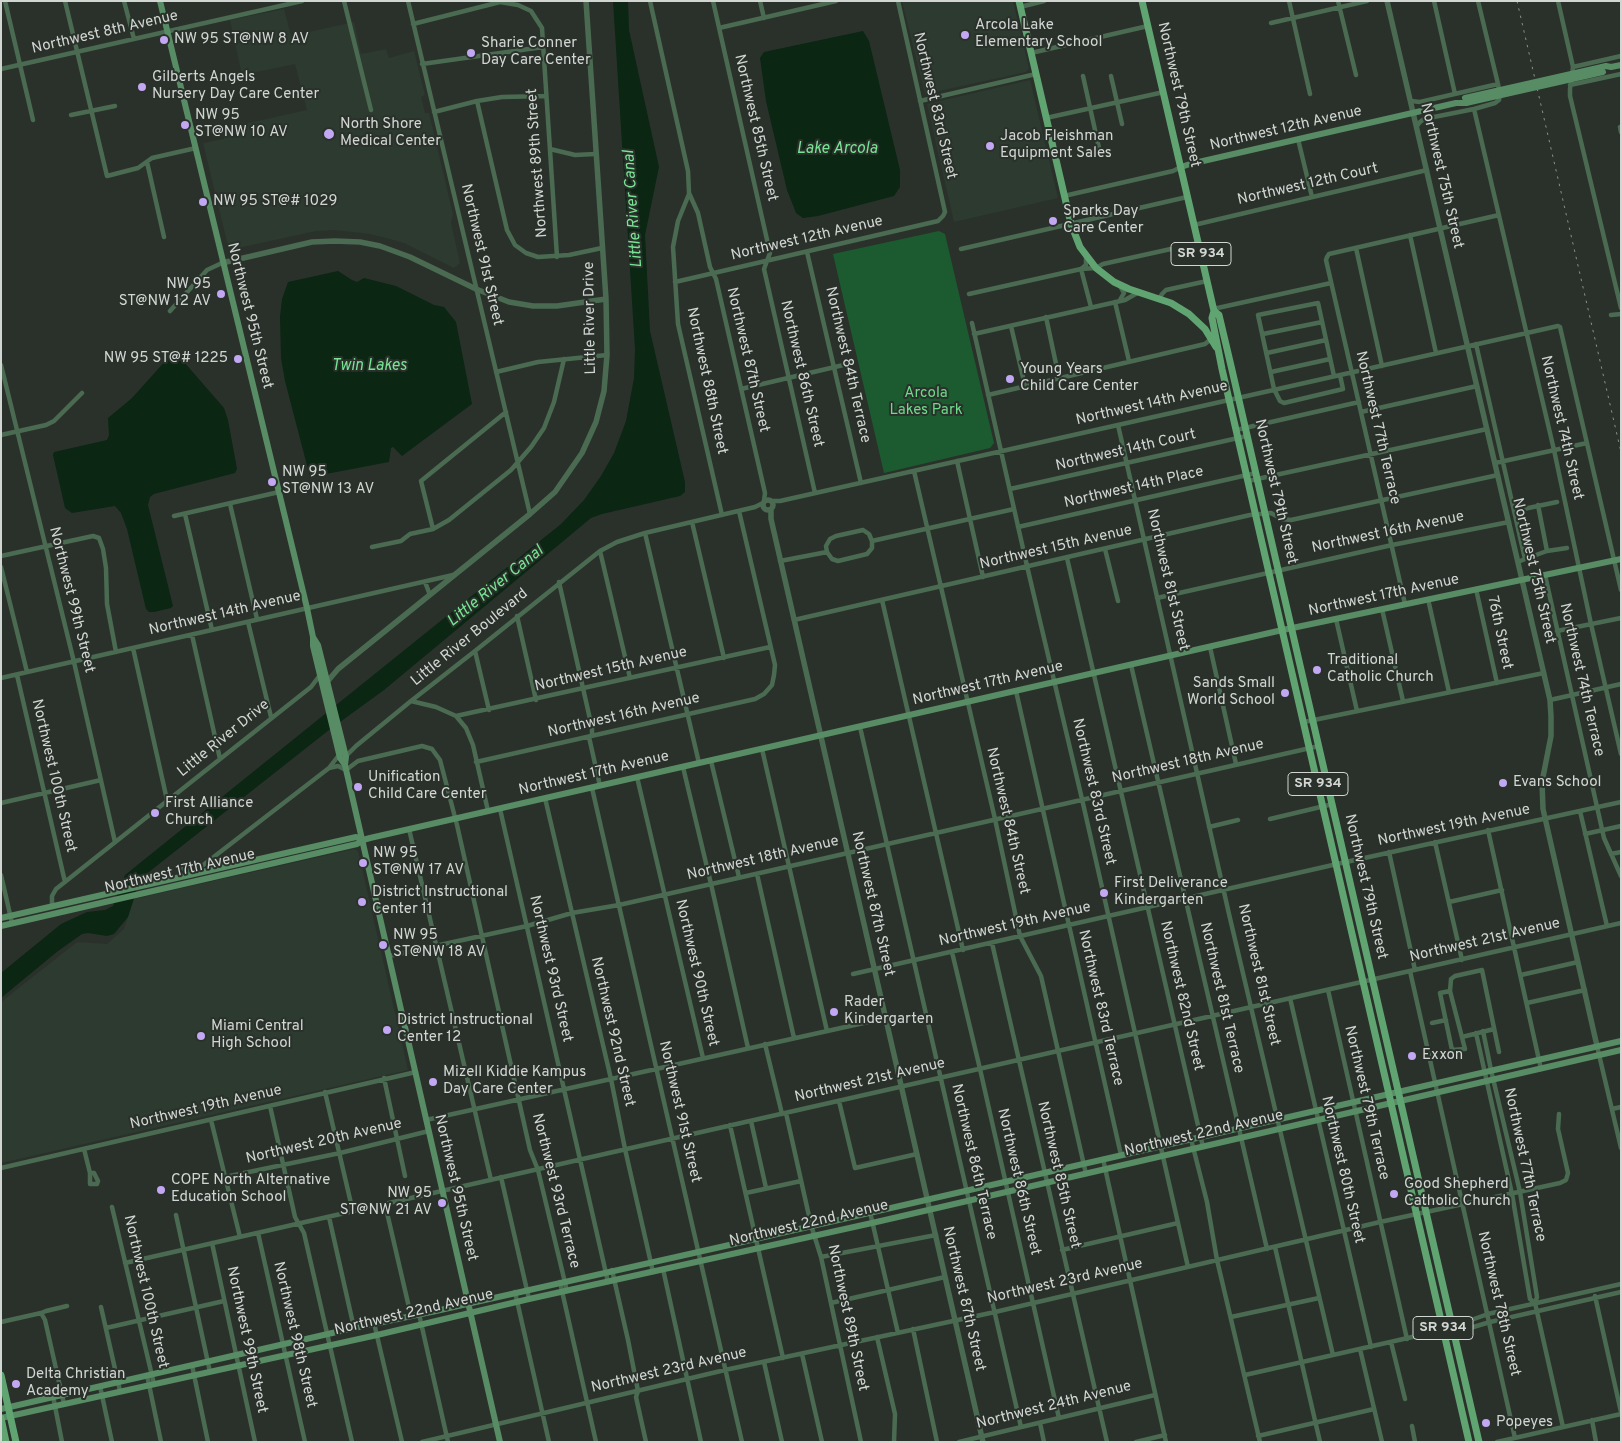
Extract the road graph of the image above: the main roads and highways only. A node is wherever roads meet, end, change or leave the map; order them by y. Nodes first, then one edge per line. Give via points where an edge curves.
1 (160, 1) edge
2 (1142, 1) edge
3 (1020, 4) edge
4 (1621, 65) edge
5 (1181, 167) junction
6 (1214, 310) junction
7 (1219, 354) junction
8 (1617, 560) edge
9 (1292, 628) junction
10 (1283, 630) junction
11 (313, 637) junction
12 (331, 707) junction
13 (335, 727) junction
14 (344, 756) junction
15 (363, 840) junction
16 (282, 855) junction
17 (272, 857) junction
18 (287, 860) junction
19 (257, 867) junction
20 (227, 870) junction
21 (53, 910) junction
22 (1358, 915) junction
23 (1348, 917) junction
24 (1, 918) edge
25 (11, 920) junction
26 (1, 926) edge
27 (1386, 1041) junction
28 (1621, 1041) edge
29 (1378, 1044) junction
30 (1621, 1050) edge
31 (1398, 1092) junction
32 (1389, 1094) junction
33 (1400, 1101) junction
34 (1391, 1103) junction
35 (1403, 1154) junction
36 (1418, 1178) junction
37 (1440, 1270) junction
38 (1430, 1272) junction
39 (467, 1303) junction
40 (470, 1313) junction
41 (1, 1375) edge
42 (1466, 1386) junction
43 (1456, 1389) junction
44 (5, 1408) edge
45 (11, 1416) junction
46 (1, 1418) edge
47 (6, 1442) edge
48 (16, 1442) edge
49 (500, 1442) edge
50 (1469, 1442) edge
51 (1479, 1442) edge

1 - 11 main road, Northwest 95th Street
2 - 5 main road, Northwest 79th Street / SR 934
3 - 7 main road, SR 934 via 1070,224 1078,243 1102,274 1189,314 1203,327
4 - 5 main road, Northwest 12th Avenue, bridge
5 - 6 main road, Northwest 79th Street / SR 934
6 - 7 main road, Northwest 79th Street via 1212,318
6 - 9 main road, Northwest 79th Street / SR 934 via 1219,315
7 - 10 main road, Northwest 79th Street / SR 934
8 - 9 main road, Northwest 17th Avenue
9 - 10 main road, Northwest 17th Avenue
9 - 22 main road, Northwest 79th Street / SR 934
10 - 15 main road, Northwest 17th Avenue
10 - 23 main road, Northwest 79th Street / SR 934
11 - 12 main road, Northwest 95th Street via 323,688
11 - 12 main road, Northwest 95th Street via 318,645
12 - 13 main road, Northwest 95th Street
13 - 14 main road, Northwest 95th Street
13 - 14 main road, Northwest 95th Street
14 - 15 main road, Northwest 95th Street
15 - 16 main road, Northwest 17th Avenue via 356,837
15 - 18 main road, Northwest 17th Avenue
15 - 39 main road, Northwest 95th Street
16 - 17 main road, Northwest 17th Avenue
16 - 18 main road
17 - 19 main road via 258,863
17 - 20 main road, Northwest 17th Avenue
18 - 19 main road, Northwest 17th Avenue
19 - 20 main road, Northwest 17th Avenue
20 - 21 main road, Northwest 17th Avenue via 142,886
20 - 21 main road, Northwest 17th Avenue via 114,900
21 - 25 main road, Northwest 17th Avenue
22 - 23 main road
22 - 27 main road, Northwest 79th Street / SR 934
23 - 29 main road, Northwest 79th Street / SR 934
24 - 25 main road, Northwest 17th Avenue
25 - 26 main road, Northwest 17th Avenue
27 - 29 main road
27 - 31 main road, Northwest 79th Street / SR 934
28 - 31 main road, Northwest 22nd Avenue
29 - 32 main road, Northwest 79th Street / SR 934
30 - 33 main road, Northwest 22nd Avenue
31 - 32 main road, Northwest 22nd Avenue
31 - 33 main road, Northwest 79th Street / SR 934
32 - 34 main road, Northwest 79th Street / SR 934
32 - 39 main road, Northwest 22nd Avenue
33 - 34 main road, Northwest 22nd Avenue
33 - 36 main road, Northwest 79th Street / SR 934
34 - 35 main road, Northwest 79th Street / SR 934
34 - 40 main road, Northwest 22nd Avenue
35 - 36 main road via 1411,1160
35 - 38 main road, Northwest 79th Street / SR 934
36 - 37 main road, Northwest 79th Street / SR 934
37 - 38 main road
37 - 42 main road, Northwest 79th Street / SR 934
38 - 43 main road, Northwest 79th Street / SR 934
39 - 40 main road, Northwest 95th Street
39 - 44 main road, Northwest 22nd Avenue
40 - 45 main road, Northwest 22nd Avenue
40 - 49 main road, Northwest 95th Street
41 - 44 main road
42 - 43 main road
42 - 51 main road, Northwest 79th Street / SR 934
43 - 50 main road, Northwest 79th Street / SR 934
44 - 45 main road
45 - 46 main road, Northwest 22nd Avenue
45 - 48 main road
46 - 47 main road

